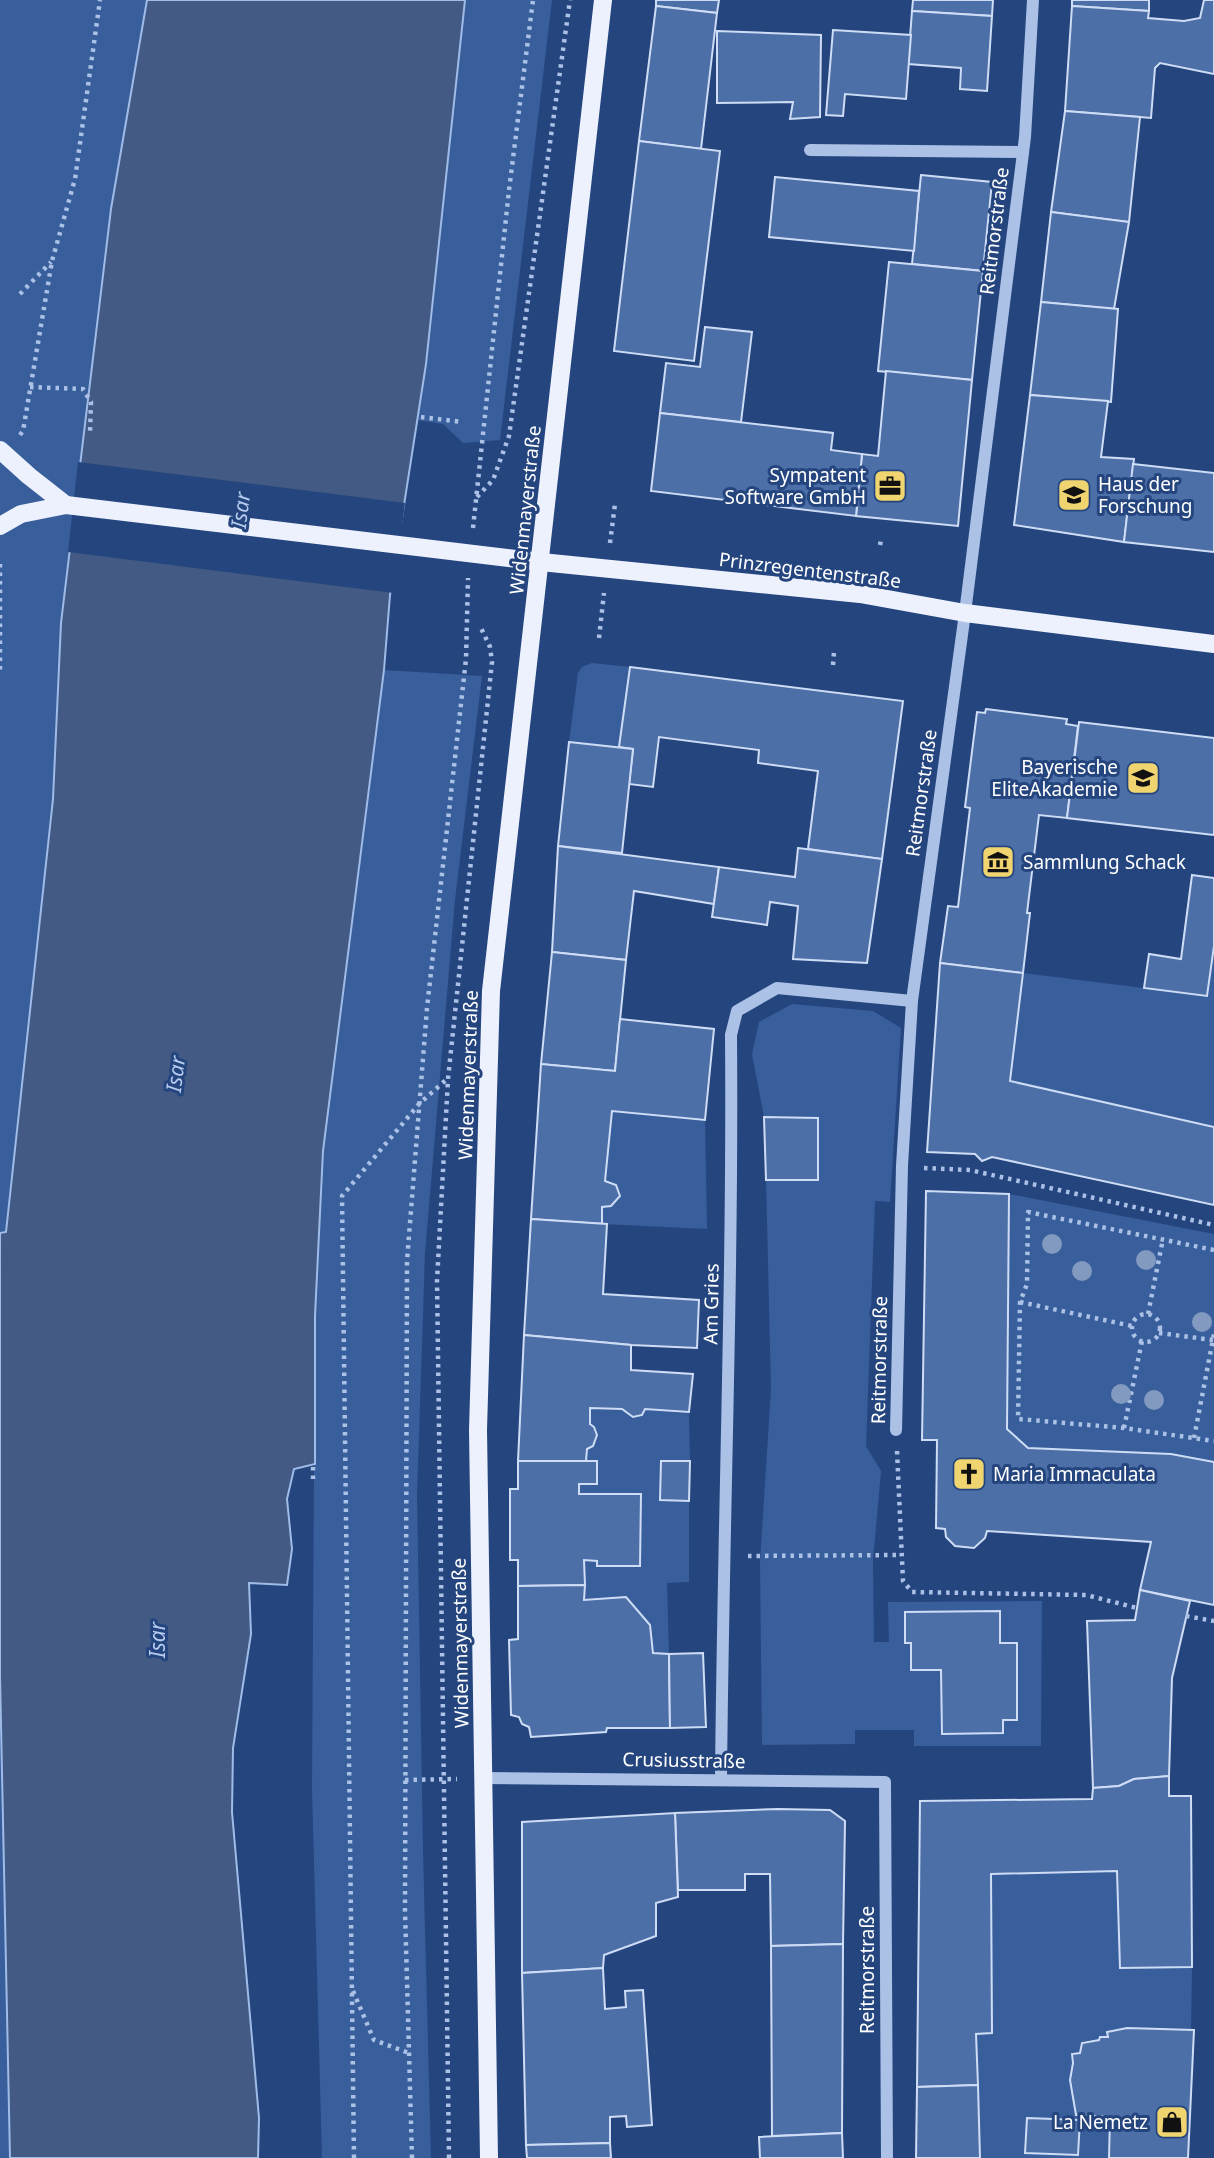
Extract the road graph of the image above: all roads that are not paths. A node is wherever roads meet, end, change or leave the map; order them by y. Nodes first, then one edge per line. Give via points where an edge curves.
1 (603, 0) edge
2 (1033, 0) edge
3 (810, 149) dead end
4 (1023, 152) junction
5 (0, 450) edge
6 (66, 505) junction
7 (0, 526) edge
8 (541, 562) junction
9 (965, 613) junction
10 (1214, 644) edge
11 (912, 1000) junction
12 (896, 1430) road end
13 (483, 1778) junction
14 (721, 1780) junction
15 (885, 1782) joint
16 (489, 2158) edge
17 (887, 2158) edge

1 - 8 main road, Widenmayerstraße
2 - 4 street, Reitmorstraße
3 - 4 street
4 - 9 street, Reitmorstraße
5 - 6 main road
6 - 7 main road via 21,514
6 - 8 main road, Prinzregentenstraße
8 - 9 main road, Prinzregentenstraße via 860,594
8 - 13 main road, Widenmayerstraße via 491,991 478,1430
9 - 10 main road, Prinzregentenstraße
9 - 11 street, Reitmorstraße
11 - 12 street, Reitmorstraße via 902,1166
11 - 14 street, Am Gries via 777,988 737,1011 731,1035 732,1273
13 - 14 street, Crusiusstraße
13 - 16 main road, Widenmayerstraße
14 - 15 street, Crusiusstraße
15 - 17 street, Reitmorstraße

